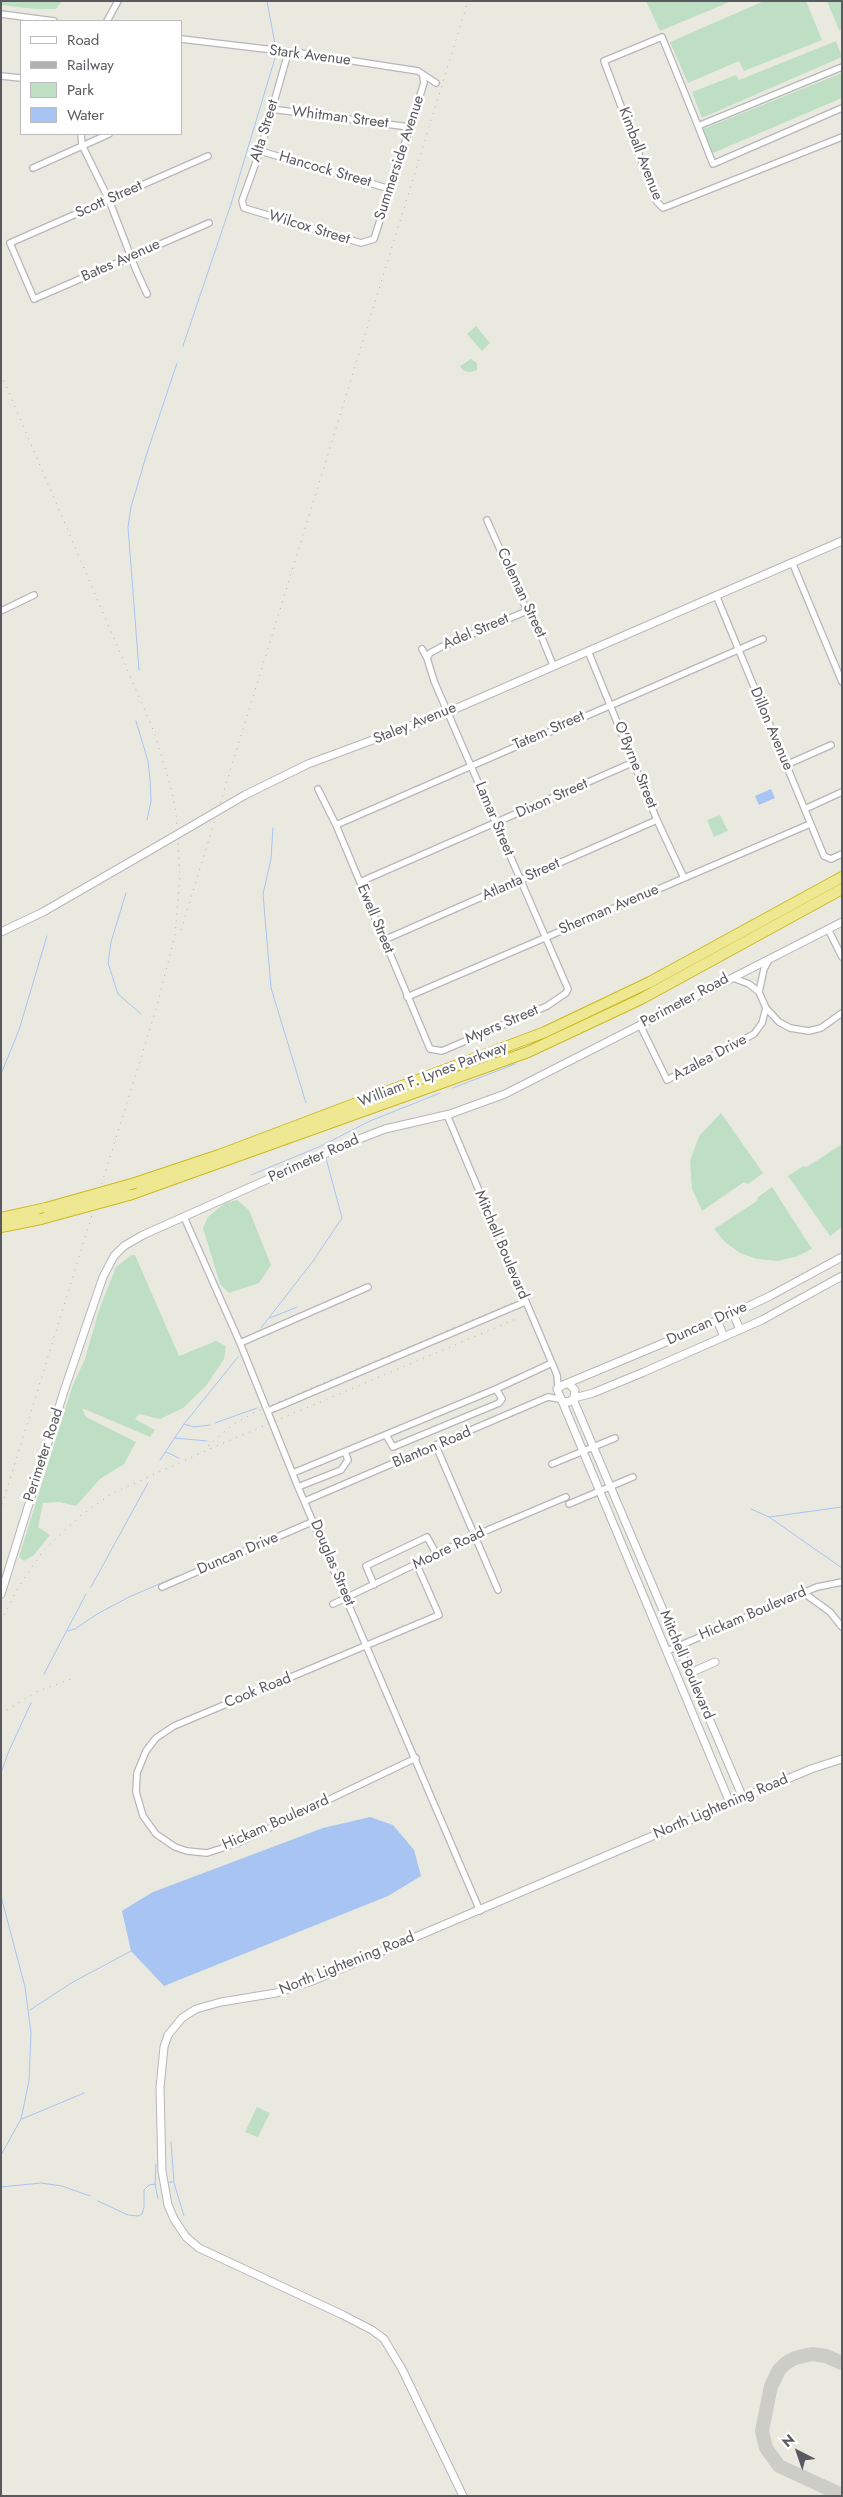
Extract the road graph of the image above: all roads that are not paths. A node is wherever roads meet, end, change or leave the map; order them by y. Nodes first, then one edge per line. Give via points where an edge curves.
1 (118, 1) edge
2 (1, 14) edge
3 (46, 20) edge
4 (108, 20) edge
5 (182, 39) edge
6 (288, 53) junction
7 (842, 67) edge
8 (1, 76) edge
9 (423, 77) junction
10 (20, 78) edge
11 (436, 83) dead end
12 (842, 108) edge
13 (271, 109) junction
14 (698, 126) junction
15 (409, 127) junction
16 (81, 135) edge
17 (107, 135) edge
18 (842, 137) edge
19 (82, 145) junction
20 (260, 151) junction
21 (208, 156) dead end
22 (34, 168) dead end
23 (390, 189) junction
24 (108, 200) junction
25 (244, 208) joint
26 (209, 223) dead end
27 (374, 239) joint
28 (131, 257) junction
29 (147, 294) dead end
30 (34, 299) joint
31 (487, 520) dead end
32 (842, 541) edge
33 (792, 562) junction
34 (34, 595) dead end
35 (716, 595) junction
36 (1, 610) edge
37 (527, 611) junction
38 (763, 639) dead end
39 (422, 649) dead end
40 (738, 650) junction
41 (588, 651) junction
42 (427, 658) junction
43 (552, 665) junction
44 (842, 682) edge
45 (609, 705) junction
46 (448, 712) junction
47 (831, 745) dead end
48 (634, 762) junction
49 (786, 765) junction
50 (471, 766) junction
51 (318, 789) dead end
52 (842, 792) edge
53 (805, 809) junction
54 (657, 820) junction
55 (496, 824) junction
56 (810, 824) junction
57 (336, 825) junction
58 (842, 854) edge
59 (842, 877) edge
60 (684, 878) junction
61 (520, 881) junction
62 (360, 882) junction
63 (842, 889) edge
64 (842, 922) edge
65 (828, 929) junction
66 (1, 932) edge
67 (544, 938) junction
68 (384, 940) junction
69 (842, 957) edge
70 (770, 958) junction
71 (731, 977) junction
72 (568, 989) joint
73 (760, 992) junction
74 (407, 996) junction
75 (766, 1008) junction
76 (842, 1013) edge
77 (640, 1025) junction
78 (430, 1049) joint
79 (447, 1115) junction
80 (184, 1217) junction
81 (1, 1218) edge
82 (1, 1228) edge
83 (842, 1257) edge
84 (842, 1276) edge
85 (368, 1288) dead end
86 (525, 1302) junction
87 (733, 1313) junction
88 (717, 1320) junction
89 (740, 1330) junction
90 (724, 1337) junction
91 (240, 1343) junction
92 (552, 1363) junction
93 (557, 1375) junction
94 (568, 1384) junction
95 (557, 1388) junction
96 (496, 1389) junction
97 (589, 1394) junction
98 (548, 1397) junction
99 (574, 1398) junction
100 (560, 1400) junction
101 (578, 1410) junction
102 (268, 1411) junction
103 (386, 1435) junction
104 (615, 1438) dead end
105 (436, 1446) junction
106 (593, 1446) junction
107 (582, 1451) junction
108 (345, 1452) junction
109 (552, 1464) dead end
110 (293, 1473) junction
111 (633, 1477) dead end
112 (298, 1486) junction
113 (610, 1486) junction
114 (598, 1491) junction
115 (566, 1497) dead end
116 (305, 1501) junction
117 (569, 1504) dead end
118 (314, 1521) junction
119 (630, 1533) junction
120 (476, 1535) junction
121 (619, 1537) junction
122 (437, 1555) junction
123 (417, 1565) junction
124 (842, 1582) edge
125 (374, 1585) junction
126 (162, 1587) dead end
127 (498, 1590) dead end
128 (804, 1593) junction
129 (1, 1594) edge
130 (346, 1598) junction
131 (333, 1604) dead end
132 (842, 1627) edge
133 (368, 1646) junction
134 (678, 1646) junction
135 (667, 1651) junction
136 (715, 1662) dead end
137 (690, 1673) junction
138 (723, 1752) junction
139 (711, 1756) junction
140 (416, 1758) junction
141 (842, 1759) edge
142 (742, 1798) junction
143 (730, 1803) junction
144 (143, 1816) joint
145 (480, 1910) junction
146 (463, 2496) edge

1 - 4 street
2 - 3 street
5 - 6 street, Stark Avenue
6 - 9 street, Stark Avenue via 418,71
6 - 13 street, Alta Street
7 - 14 street
8 - 10 street
9 - 11 street, Stark Avenue
9 - 15 street, Summerside Avenue via 424,83
12 - 14 street via 713,164
13 - 15 street, Whitman Street
13 - 20 street, Alta Street
14 - 18 street, Kimball Avenue via 662,37 604,60 657,202 663,208
15 - 23 street, Summerside Avenue
16 - 19 street
17 - 19 street
19 - 22 street
19 - 24 street
20 - 23 street, Hancock Street
20 - 25 street, Alta Street via 242,201
21 - 24 street, Scott Street
23 - 27 street, Summerside Avenue
24 - 28 street
24 - 30 street, Scott Street via 10,244
25 - 27 street, Wilcox Street via 362,244
26 - 28 street, Bates Avenue
28 - 29 street
28 - 30 street, Bates Avenue
31 - 37 street, Coleman Street
32 - 33 street, Staley Avenue
33 - 35 street, Staley Avenue
33 - 44 street
34 - 36 street
35 - 40 street, Dillon Avenue
35 - 41 street, Staley Avenue
37 - 42 street, Adel Street via 440,647
37 - 43 street, Coleman Street via 535,621
38 - 40 street, Tatem Street
39 - 42 street, Lamar Street
40 - 45 street, Tatem Street
40 - 49 street, Dillon Avenue
41 - 43 street, Staley Avenue
41 - 45 street, O'Byrne Street
42 - 46 street, Lamar Street
43 - 46 street, Staley Avenue
45 - 48 street, O'Byrne Street
45 - 50 street, Tatem Street
46 - 50 street, Lamar Street
46 - 66 street, Staley Avenue, bridge via 308,764 245,795 43,912
47 - 49 street
48 - 54 street, O'Byrne Street
48 - 55 street, Dixon Street
49 - 53 street, Dillon Avenue
50 - 55 street, Lamar Street
50 - 57 street, Tatem Street
51 - 57 street, Ewell Street
52 - 53 street
53 - 56 street, Dillon Avenue
54 - 60 street, O'Byrne Street
54 - 61 street, Atlanta Street
55 - 61 street, Lamar Street
55 - 62 street, Dixon Street
56 - 58 street, Dillon Avenue via 824,856 831,858
56 - 60 street, Sherman Avenue
57 - 62 street, Ewell Street
59 - 81 highway, William F. Lynes Parkway, bridge via 650,982 545,1032 219,1155 135,1183
60 - 67 street, Sherman Avenue
61 - 67 street, Lamar Street
61 - 68 street, Atlanta Street
62 - 68 street, Ewell Street
63 - 82 highway, William F. Lynes Parkway, bridge via 641,999 528,1052 129,1195
64 - 65 street, Perimeter Road
65 - 69 street
65 - 70 street, Perimeter Road
67 - 72 street, Lamar Street
67 - 74 street, Sherman Avenue
68 - 74 street, Ewell Street
70 - 71 street, Perimeter Road
70 - 73 street via 764,969
71 - 73 street
71 - 77 street, Perimeter Road
72 - 78 street, Myers Street via 562,998 547,1006 442,1050
73 - 75 street
74 - 78 street, Ewell Street
75 - 76 street via 790,1028 809,1031 821,1028
75 - 77 street, Azalea Drive via 762,1023 754,1034 667,1080
77 - 79 street, Perimeter Road via 505,1094
79 - 80 street, Perimeter Road via 366,1136
79 - 86 street, Mitchell Boulevard
80 - 91 street, Douglas Street
80 - 129 street, Perimeter Road via 124,1246 109,1263
83 - 87 street, Duncan Drive
84 - 89 street, Duncan Drive
85 - 91 street
86 - 92 street, Mitchell Boulevard
86 - 102 street
87 - 88 street, Duncan Drive
87 - 89 street
88 - 90 street
88 - 94 street, Duncan Drive
89 - 90 street, Duncan Drive
90 - 97 street, Duncan Drive
91 - 102 street, Douglas Street
92 - 93 street, Mitchell Boulevard
92 - 96 street
93 - 94 street, Mitchell Boulevard
93 - 95 street, Mitchell Boulevard
94 - 95 street
94 - 99 street via 575,1390
95 - 98 street, Blanton Road
95 - 100 street
96 - 103 street
96 - 103 street via 502,1399 499,1403 393,1447
97 - 99 street, Duncan Drive
97 - 101 street via 579,1404
98 - 100 street
98 - 105 street, Blanton Road
99 - 100 street via 569,1402
99 - 101 street, Mitchell Boulevard
100 - 107 street, Mitchell Boulevard
101 - 106 street, Mitchell Boulevard
102 - 110 street, Douglas Street
103 - 108 street
104 - 106 street
105 - 116 street, Blanton Road
105 - 120 street
106 - 107 street
106 - 113 street, Mitchell Boulevard
107 - 109 street
107 - 114 street, Mitchell Boulevard
108 - 110 street
108 - 112 street via 348,1460 341,1470
110 - 112 street, Douglas Street
111 - 113 street
112 - 116 street, Douglas Street
113 - 114 street
113 - 119 street, Mitchell Boulevard
114 - 117 street
114 - 121 street, Mitchell Boulevard
115 - 120 street, Moore Road
116 - 118 street, Douglas Street
118 - 126 street, Duncan Drive
118 - 130 street, Douglas Street
119 - 121 street
119 - 134 street, Mitchell Boulevard
120 - 122 street, Moore Road
120 - 127 street
121 - 135 street, Mitchell Boulevard
122 - 123 street, Moore Road
122 - 125 street via 427,1537 366,1566
123 - 125 street, Moore Road
123 - 133 street, Cook Road via 439,1615
124 - 128 street, Hickam Boulevard
125 - 130 street, Moore Road
128 - 132 street via 830,1612
128 - 134 street, Hickam Boulevard
130 - 131 street, Moore Road
130 - 133 street, Douglas Street
133 - 140 street, Douglas Street
133 - 144 street, Cook Road via 162,1733 146,1752 137,1773 136,1792
134 - 135 street, Hickam Boulevard
134 - 137 street, Mitchell Boulevard
135 - 139 street, Mitchell Boulevard
136 - 137 street
137 - 138 street, Mitchell Boulevard
138 - 139 street
138 - 142 street, Mitchell Boulevard
139 - 143 street, Mitchell Boulevard
140 - 144 street, Hickam Boulevard via 238,1843 207,1853 187,1851 167,1843 152,1830
140 - 145 street, Douglas Street
141 - 142 street, North Lightening Road
142 - 143 street, North Lightening Road
143 - 145 street, North Lightening Road
145 - 146 street, North Lightening Road via 293,1988 196,2009 182,2018 168,2035 160,2088 162,2170 168,2204 186,2237 199,2248 343,2315 384,2340 399,2362

